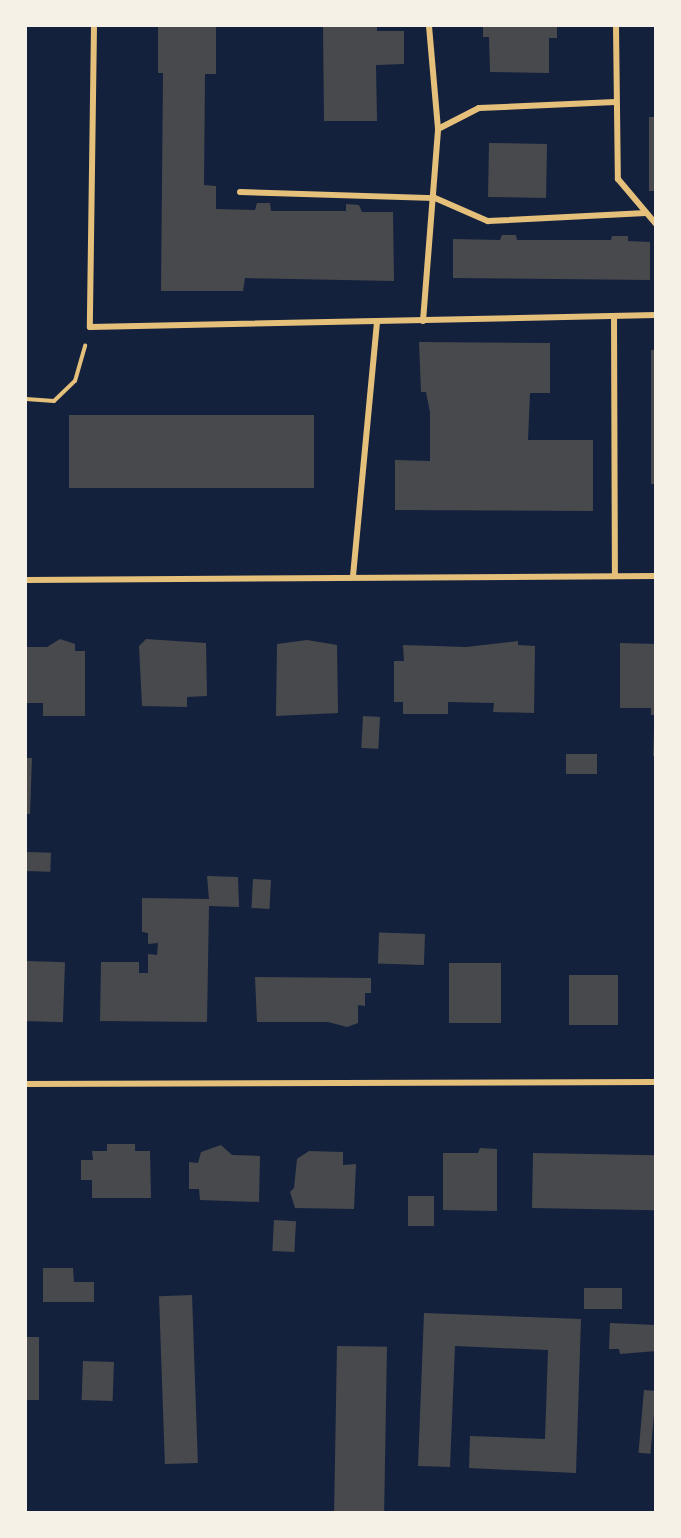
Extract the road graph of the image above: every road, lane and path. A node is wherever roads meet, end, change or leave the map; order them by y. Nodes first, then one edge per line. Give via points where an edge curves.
1 (94, 26) edge
2 (429, 26) edge
3 (616, 26) edge
4 (615, 102) junction
5 (438, 129) junction
6 (240, 192) dead end
7 (435, 198) junction
8 (646, 213) junction
9 (656, 224) edge
10 (656, 315) edge
11 (614, 316) junction
12 (377, 321) junction
13 (423, 321) junction
14 (90, 327) junction
15 (26, 399) edge
16 (353, 576) junction
17 (615, 576) junction
18 (656, 576) edge
19 (26, 580) edge
20 (656, 1082) edge
21 (26, 1084) edge

1 - 14 street
2 - 5 street
3 - 4 street
4 - 5 street via 478,108
4 - 8 street via 618,179
5 - 7 street
6 - 7 street
7 - 8 street via 488,221
7 - 13 street
8 - 9 street
10 - 11 street
11 - 13 street
11 - 17 street
12 - 13 street
12 - 14 street
12 - 16 street
14 - 15 path via 75,381 54,401
16 - 17 street
16 - 19 street
17 - 18 street
20 - 21 street

